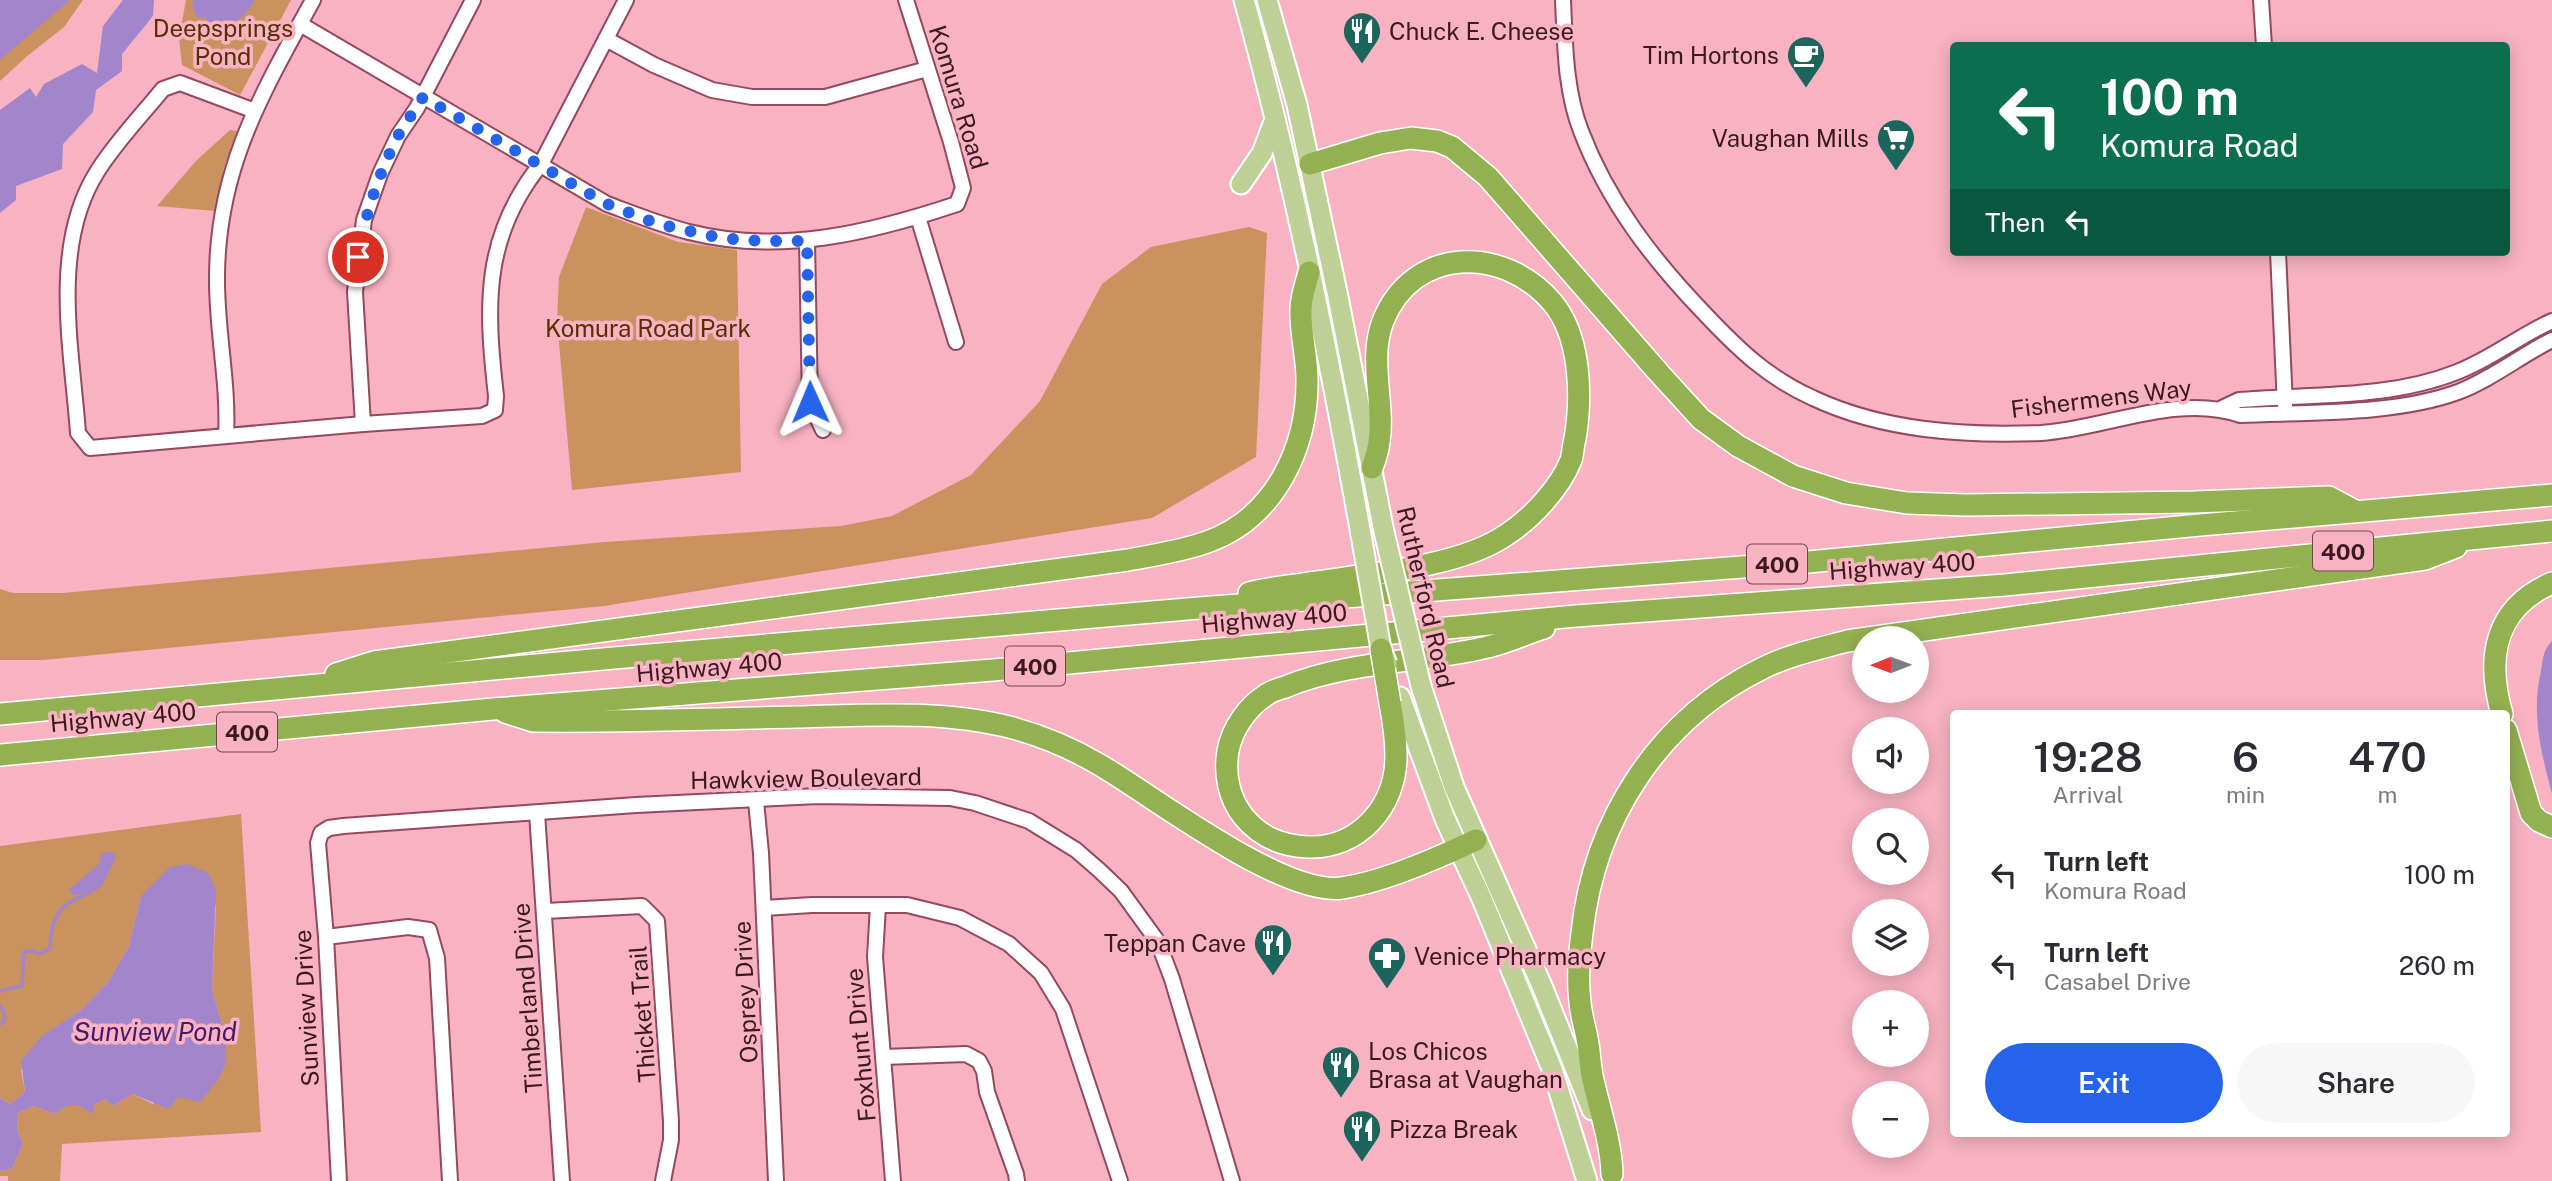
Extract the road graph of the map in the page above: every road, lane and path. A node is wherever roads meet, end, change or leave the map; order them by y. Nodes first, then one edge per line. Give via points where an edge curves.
1 (313, 0) edge
2 (473, 0) edge
3 (626, 0) edge
4 (906, 0) edge
5 (1244, 0) edge
6 (1267, 0) edge
7 (1563, 0) edge
8 (2261, 0) edge
9 (300, 24) junction
10 (606, 39) junction
11 (2264, 42) edge
12 (927, 69) junction
13 (423, 97) junction
14 (255, 111) junction
15 (1275, 120) junction
16 (541, 164) junction
17 (1310, 164) junction
18 (1288, 177) junction
19 (1241, 184) dead end
20 (918, 217) junction
21 (807, 241) junction
22 (2278, 256) edge
23 (1309, 272) junction
24 (2552, 321) edge
25 (2552, 340) edge
26 (956, 342) dead end
27 (2285, 397) junction
28 (2221, 408) junction
29 (2286, 413) junction
30 (363, 424) junction
31 (822, 430) dead end
32 (226, 436) junction
33 (1372, 468) junction
34 (2552, 495) edge
35 (2355, 511) junction
36 (2552, 531) edge
37 (2484, 537) junction
38 (2552, 583) edge
39 (1199, 608) junction
40 (1576, 616) junction
41 (1381, 649) joint
42 (299, 686) junction
43 (1395, 700) junction
44 (493, 709) junction
45 (2501, 710) edge
46 (0, 714) edge
47 (2510, 745) edge
48 (0, 755) edge
49 (756, 801) junction
50 (537, 813) junction
51 (2552, 827) edge
52 (321, 832) joint
53 (1468, 844) junction
54 (878, 905) junction
55 (764, 908) junction
56 (545, 911) junction
57 (326, 937) junction
58 (883, 1058) junction
59 (1613, 1177) edge
60 (339, 1181) edge
61 (450, 1181) edge
62 (562, 1181) edge
63 (663, 1181) edge
64 (776, 1181) edge
65 (893, 1181) edge
66 (1017, 1181) edge
67 (1120, 1181) edge
68 (1232, 1181) edge
69 (1587, 1181) edge

1 - 9 street
2 - 13 street
3 - 10 street
4 - 12 street, Komura Road
5 - 15 main road, Rutherford Road
6 - 17 main road, Rutherford Road
7 - 28 street, Fishermens Way via 1567,70 1580,129 1610,195 1669,277 1756,365 1812,398 1859,415 1947,432 2043,433 2130,416
8 - 11 street
9 - 13 street, Komura Road
9 - 14 street
10 - 12 street via 712,90 752,97 825,97
10 - 16 street
12 - 20 street, Komura Road via 963,188 957,204
13 - 16 street, Komura Road
13 - 30 street via 398,136 364,219 355,292
14 - 32 street via 230,174 220,227 217,276
14 - 32 street via 180,83 163,89 96,173 75,220 66,276 78,433 90,448
15 - 18 main road, Rutherford Road
15 - 19 main road via 1262,153
16 - 21 street, Komura Road via 607,204 658,224 721,238
16 - 30 street via 501,232 491,276 495,410 482,416
17 - 18 main road
17 - 33 main road, Rutherford Road
17 - 35 highway via 1411,138 1452,147 1488,177 1701,419 1793,476 1846,494 1966,505 2329,497
18 - 23 main road, Rutherford Road
20 - 21 street, Komura Road
20 - 26 street
21 - 31 street via 810,402
22 - 27 street
23 - 41 main road, Rutherford Road, bridge
23 - 42 highway via 1300,307 1305,408 1290,468 1253,514 1209,542 1114,562 374,662
24 - 27 street, Fishermens Way via 2459,371 2419,384
25 - 29 street, Fishermens Way via 2459,392 2426,401
27 - 28 street, Fishermens Way via 2239,400
27 - 29 street
28 - 29 street, Fishermens Way via 2240,415
30 - 32 street
33 - 39 highway via 1380,442 1376,360 1383,322 1403,288 1435,266 1469,260 1501,266 1531,281 1554,304 1578,370 1578,416 1571,460 1542,506 1505,536 1468,555 1256,591
33 - 53 main road, Rutherford Road, bridge via 1421,686
34 - 35 highway, Highway 400 / 400
35 - 39 highway, Highway 400 / 400 via 1808,562
36 - 37 highway, Highway 400 / 400
37 - 40 highway, Highway 400 / 400 via 2006,585
37 - 59 highway via 2425,559 1847,641 1762,668 1703,706 1669,736 1638,775 1597,855 1585,901 1580,1003
38 - 45 highway via 2517,605 2498,638 2493,658
39 - 42 highway, Highway 400 / 400
40 - 43 highway via 1485,648 1306,678 1265,695 1241,719 1230,739 1226,761 1229,788 1238,809 1254,829 1277,843 1297,847 1321,848 1361,832 1375,818 1393,785
40 - 44 highway, Highway 400 / 400 via 979,671
41 - 43 highway, bridge
42 - 46 highway, Highway 400 / 400
43 - 53 main road, Rutherford Road
44 - 48 highway, Highway 400 / 400
44 - 53 highway via 533,722 936,715 1013,728 1097,764 1275,873 1340,889
47 - 51 highway via 2531,813
49 - 50 street, Hawkview Boulevard
49 - 55 street, Osprey Drive
49 - 68 street, Hawkview Boulevard via 818,796 950,798 1029,821 1076,850 1121,891 1158,943
50 - 52 street, Hawkview Boulevard via 343,826
50 - 56 street, Timberland Drive
52 - 57 street, Sunview Drive via 318,843
53 - 59 main road, Rutherford Road via 1542,986 1590,1102
53 - 69 main road, Rutherford Road via 1552,1069
54 - 55 street
54 - 58 street, Foxhunt Drive via 875,957
54 - 67 street via 907,905 960,918 1009,944 1041,973 1063,1009
55 - 64 street, Osprey Drive
56 - 62 street, Timberland Drive
56 - 63 street, Thicket Trail via 642,906 657,921 671,1121
57 - 60 street, Sunview Drive
57 - 61 street via 408,927 429,930 437,958
58 - 65 street, Foxhunt Drive
58 - 66 street via 967,1054 979,1061

